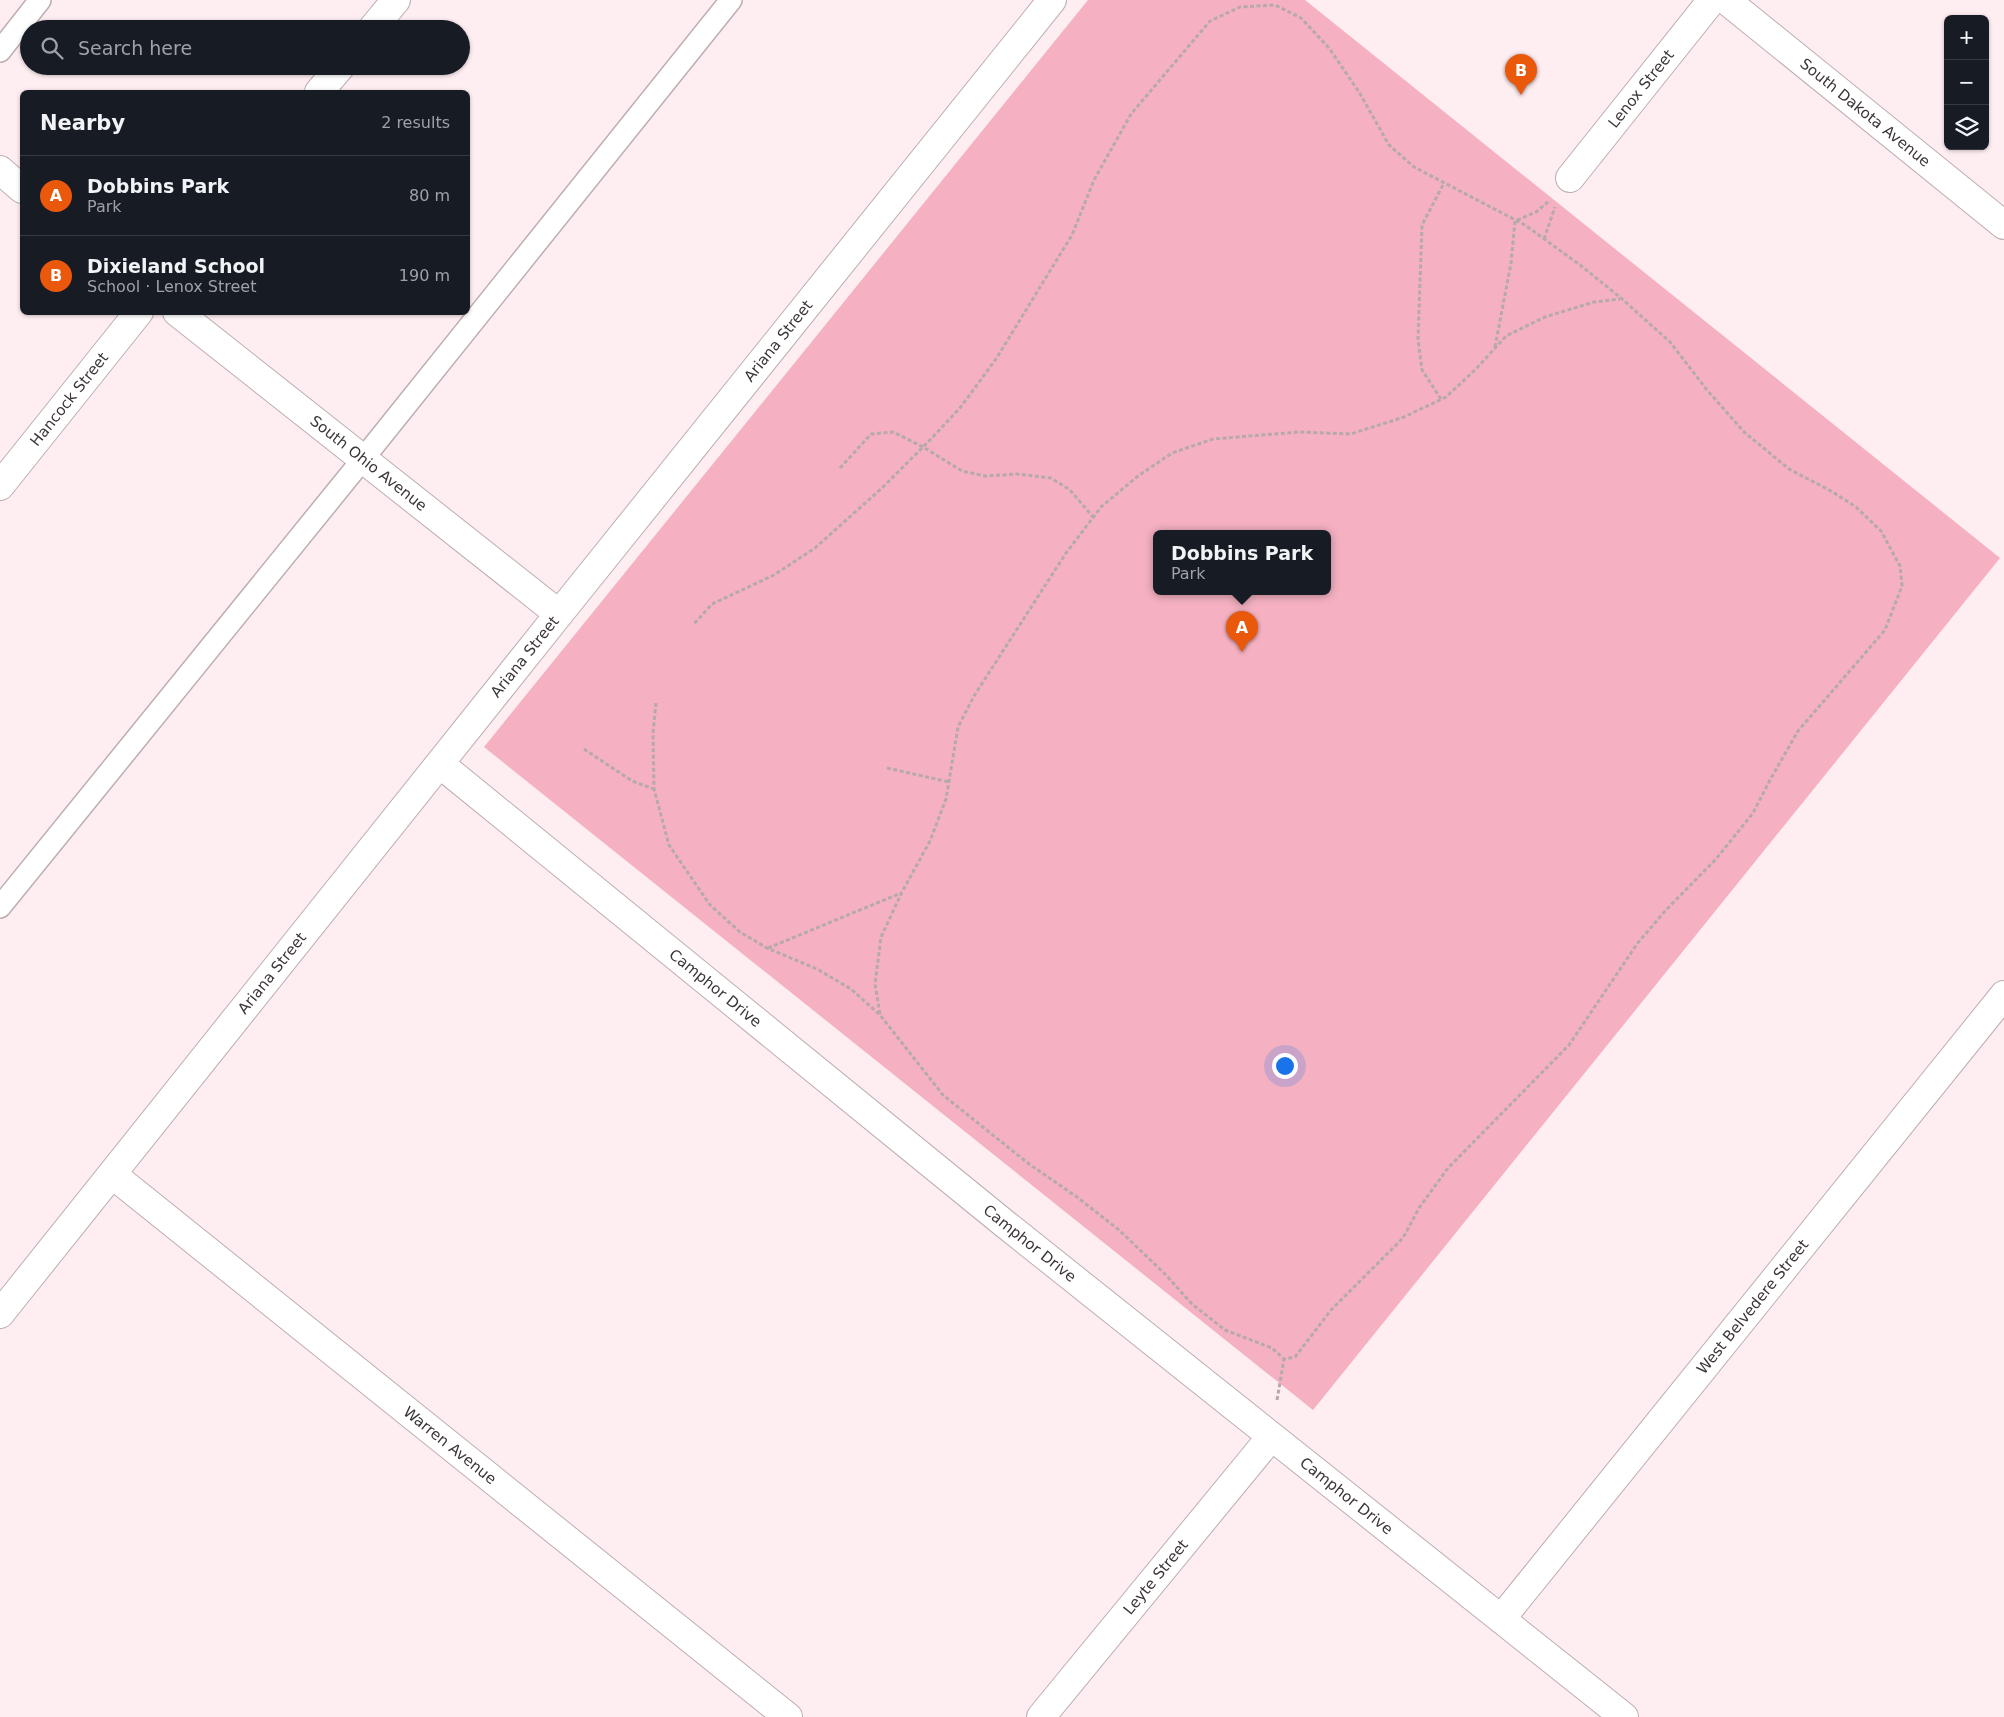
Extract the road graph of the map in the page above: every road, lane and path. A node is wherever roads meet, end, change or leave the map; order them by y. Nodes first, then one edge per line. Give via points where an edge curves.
1 (40, 0) edge
2 (396, 0) edge
3 (731, 0) edge
4 (1052, 0) edge
5 (1712, 0) edge
6 (1726, 0) edge
7 (24, 20) edge
8 (379, 20) edge
9 (20, 26) edge
10 (0, 51) edge
11 (333, 75) edge
12 (321, 90) edge
13 (0, 170) edge
14 (1444, 184) junction
15 (1565, 185) junction
16 (20, 186) edge
17 (1515, 221) junction
18 (2004, 225) edge
19 (1544, 239) junction
20 (1621, 298) junction
21 (137, 315) edge
22 (181, 315) edge
23 (1495, 348) junction
24 (1441, 399) junction
25 (923, 447) junction
26 (363, 459) junction
27 (840, 468) dead end
28 (0, 486) edge
29 (1093, 517) junction
30 (559, 614) junction
31 (693, 625) dead end
32 (656, 703) dead end
33 (584, 748) dead end
34 (440, 764) junction
35 (887, 768) dead end
36 (949, 782) junction
37 (654, 789) junction
38 (902, 892) junction
39 (0, 907) edge
40 (767, 948) junction
41 (2004, 995) edge
42 (880, 1015) junction
43 (113, 1175) junction
44 (0, 1314) edge
45 (1271, 1437) junction
46 (1501, 1619) junction
47 (788, 1717) edge
48 (1041, 1717) edge
49 (1624, 1717) edge

1 - 7 lane
2 - 8 street
3 - 26 lane
4 - 30 street, Ariana Street
5 - 15 street, Lenox Street
6 - 18 street, South Dakota Avenue
9 - 10 lane
11 - 12 street
13 - 16 street
14 - 17 path
14 - 24 path via 1422,225 1418,339 1422,370
14 - 25 path via 1414,167 1389,145 1329,48 1301,18 1275,5 1240,8 1210,21 1130,114 1094,180 1072,235 996,359 960,408
15 - 17 path via 1536,212
15 - 19 path
17 - 19 path
17 - 23 path via 1511,263
19 - 20 path
20 - 23 path via 1594,302 1545,317 1506,336
20 - 42 path via 1670,342 1744,432 1789,469 1856,507 1881,531 1900,566 1902,586 1885,630 1798,731 1753,814 1637,944 1569,1045 1448,1168 1402,1238 1331,1310 1295,1357 1284,1359 1272,1348 1225,1330 1192,1304 1119,1230 943,1095
21 - 28 street, Hancock Street
22 - 26 street, South Ohio Avenue
23 - 24 path
24 - 29 path via 1404,417 1351,434 1299,432 1213,439 1172,453 1130,482
25 - 27 path via 893,432 871,434
25 - 29 path via 962,471 985,476 1017,474 1051,478 1070,490
25 - 31 path via 816,548 774,575 712,604
26 - 30 street, South Ohio Avenue
26 - 39 lane
29 - 36 path via 1066,553 974,696 958,727
30 - 34 street, Ariana Street
32 - 37 path
33 - 37 path via 632,781
34 - 43 street, Ariana Street
34 - 45 street, Camphor Drive
35 - 36 path
36 - 38 path via 930,841
37 - 40 path via 669,845 710,905 740,932
38 - 40 path
38 - 42 path via 881,937 875,984
40 - 42 path via 817,969 851,989
41 - 46 street, West Belvedere Street
43 - 44 street, Ariana Street
43 - 47 street, Warren Avenue
45 - 46 street, Camphor Drive
45 - 48 street, Leyte Street
46 - 49 street, Camphor Drive

